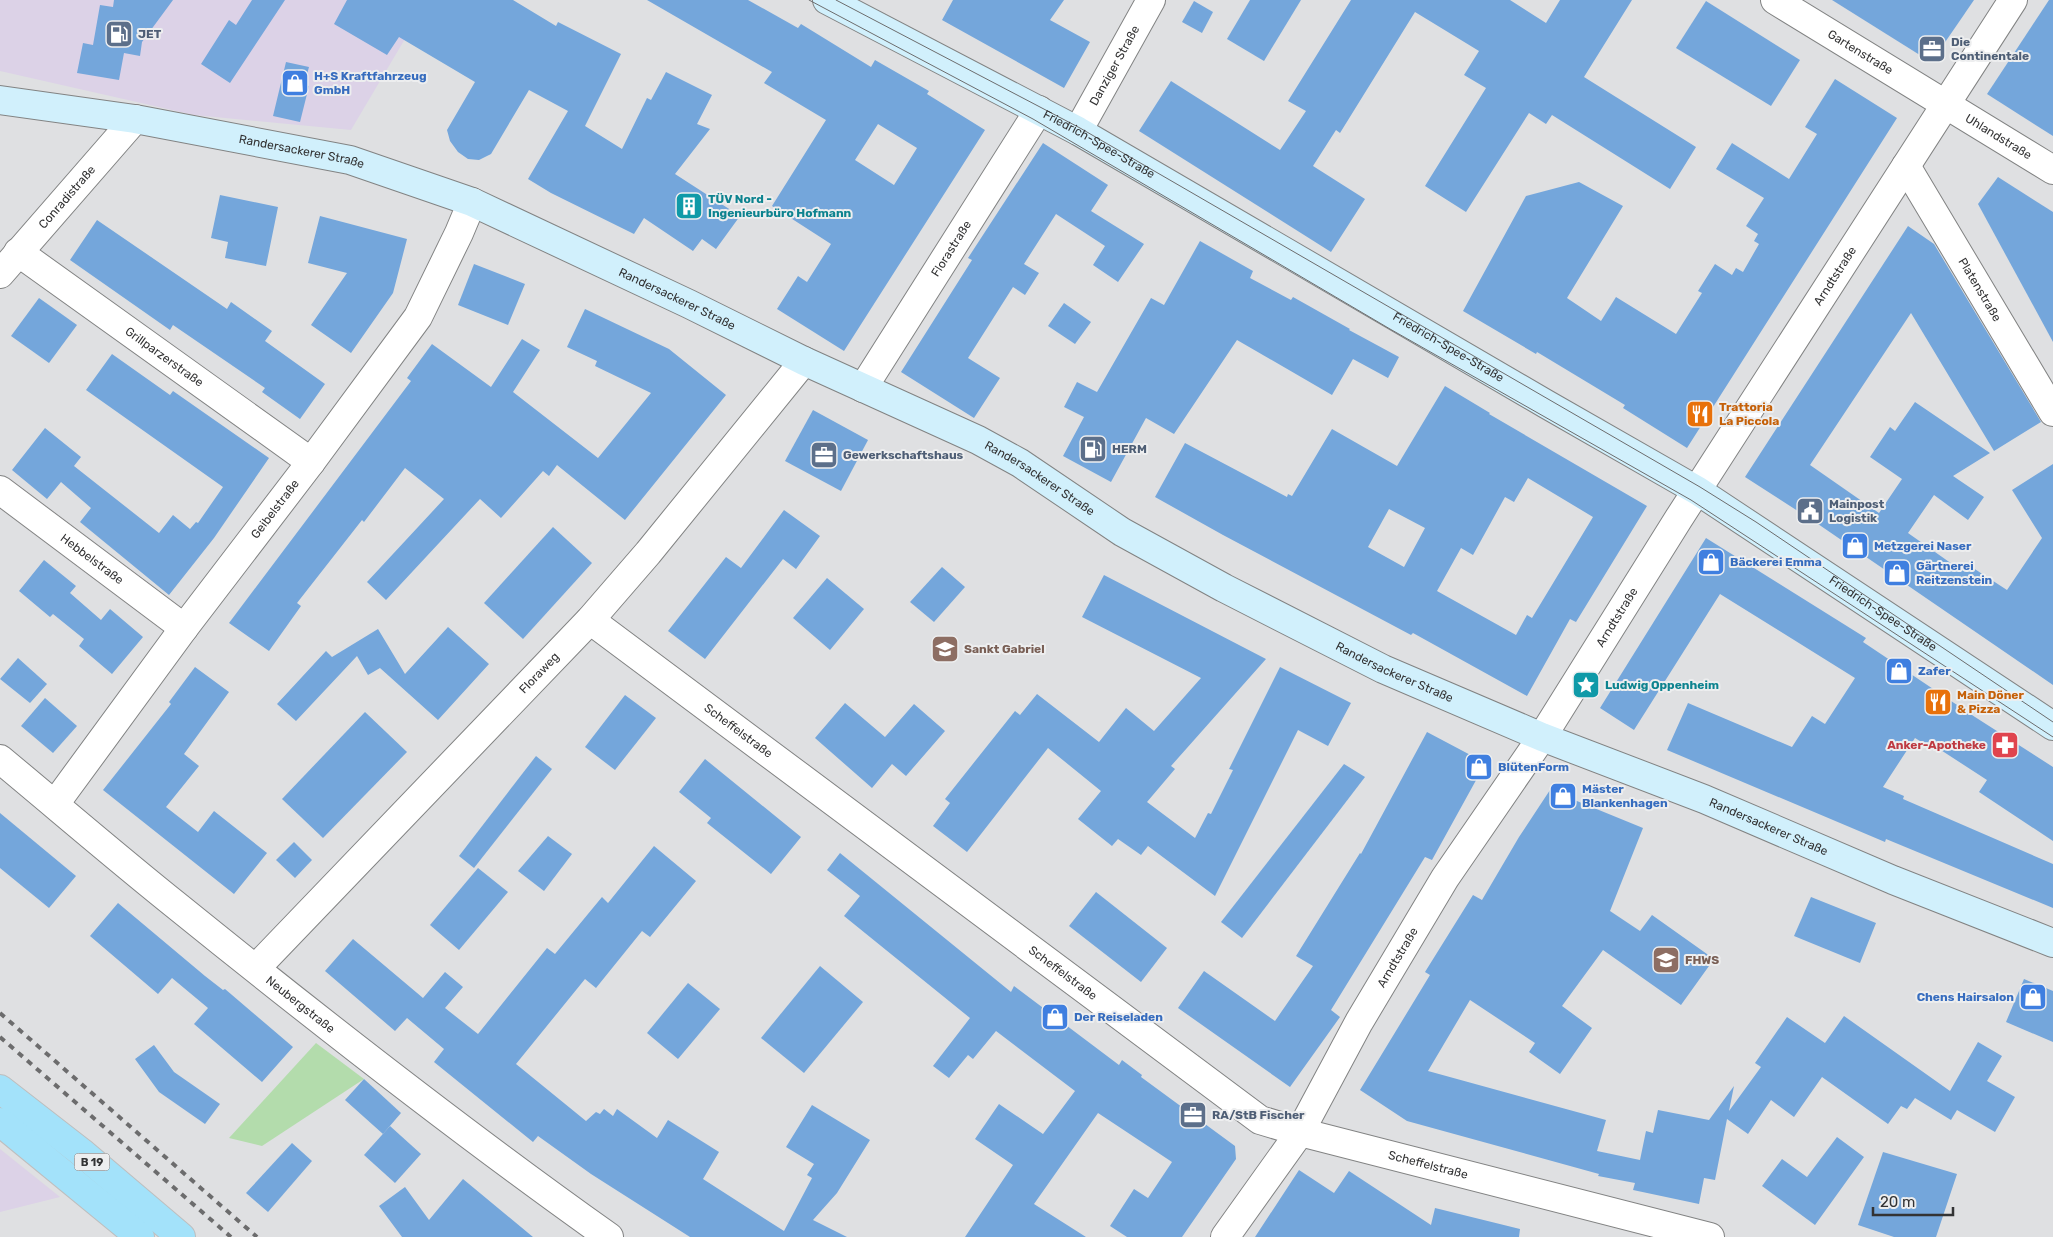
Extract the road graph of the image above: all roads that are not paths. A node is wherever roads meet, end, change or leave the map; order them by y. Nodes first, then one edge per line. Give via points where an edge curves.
1 (827, 0) edge
2 (1152, 0) edge
3 (1775, 0) edge
4 (2013, 0) edge
5 (0, 100) edge
6 (1946, 104) junction
7 (1039, 110) junction
8 (136, 119) junction
9 (1078, 131) junction
10 (1906, 166) junction
11 (2053, 170) edge
12 (472, 202) junction
13 (18, 252) junction
14 (0, 274) edge
15 (804, 361) junction
16 (863, 388) junction
17 (2053, 412) edge
18 (311, 462) junction
19 (0, 490) edge
20 (1698, 490) junction
21 (590, 620) junction
22 (184, 628) junction
23 (2053, 726) edge
24 (1542, 737) junction
25 (0, 760) edge
26 (55, 804) junction
27 (2053, 943) edge
28 (256, 968) junction
29 (0, 1089) edge
30 (0, 1122) edge
31 (1300, 1132) junction
32 (140, 1237) edge
33 (181, 1237) edge
34 (610, 1237) edge
35 (1225, 1237) edge
36 (1710, 1237) edge

1 - 7 street, Friedrich-Spee-Straße
2 - 9 street, Danziger Straße
3 - 6 street, Gartenstraße
4 - 6 street, Arndtstraße
5 - 8 street, Randersackerer Straße
6 - 10 street, Arndtstraße
6 - 11 street, Uhlandstraße
7 - 9 street, Friedrich-Spee-Straße
7 - 16 street, Florastraße
8 - 12 street, Randersackerer Straße via 350,160
8 - 13 street, Conradistraße
9 - 20 street, Friedrich-Spee-Straße
10 - 17 street, Platenstraße
10 - 20 street, Arndtstraße
12 - 15 street, Randersackerer Straße
12 - 18 street, Geibelstraße via 418,317
13 - 14 street, Conradistraße
13 - 18 street, Grillparzerstraße
15 - 16 street, Randersackerer Straße
15 - 21 street, Floraweg
16 - 24 street, Randersackerer Straße via 978,440 1020,463 1122,532 1224,588 1383,668
18 - 22 street, Geibelstraße
19 - 22 street, Hebbelstraße
20 - 23 street, Friedrich-Spee-Straße
20 - 24 street, Arndtstraße
21 - 28 street, Floraweg
21 - 31 street, Scheffelstraße via 1260,1120
22 - 26 street, Geibelstraße
24 - 27 street, Randersackerer Straße via 1704,799 1893,880
24 - 31 street, Arndtstraße via 1445,878 1358,1022
25 - 26 street, Neubergstraße
26 - 28 street, Neubergstraße
28 - 34 street, Neubergstraße via 400,1083
29 - 33 main road, B 19 via 81,1152
30 - 32 main road, B 19
31 - 35 street, Arndtstraße
31 - 36 street, Scheffelstraße

